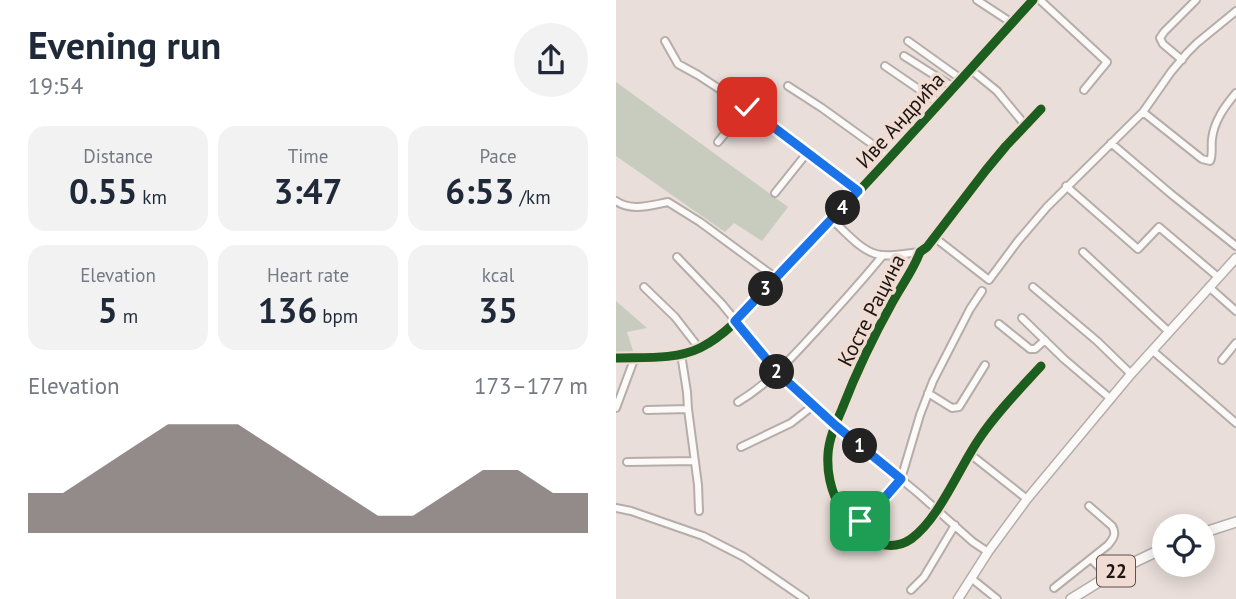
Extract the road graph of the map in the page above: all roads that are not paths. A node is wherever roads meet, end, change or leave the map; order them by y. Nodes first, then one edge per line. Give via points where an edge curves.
1 (977, 0) edge
2 (1033, 0) edge
3 (1040, 0) edge
4 (1196, 0) edge
5 (1236, 11) edge
6 (1012, 23) junction
7 (665, 41) dead end
8 (908, 41) dead end
9 (904, 57) dead end
10 (1182, 60) junction
11 (886, 66) dead end
12 (970, 69) junction
13 (961, 79) junction
14 (788, 86) dead end
15 (953, 87) junction
16 (1084, 90) dead end
17 (1236, 93) edge
18 (939, 103) junction
19 (747, 107) junction
20 (1041, 109) dead end
21 (1143, 112) junction
22 (1025, 125) junction
23 (718, 142) dead end
24 (1111, 143) junction
25 (807, 153) junction
26 (890, 157) junction
27 (1066, 186) junction
28 (858, 191) junction
29 (775, 193) dead end
30 (616, 201) edge
31 (832, 220) junction
32 (934, 237) junction
33 (1236, 246) edge
34 (920, 252) junction
35 (1083, 252) dead end
36 (883, 255) junction
37 (677, 257) dead end
38 (1236, 258) edge
39 (1218, 277) junction
40 (776, 278) junction
41 (644, 287) dead end
42 (1033, 287) dead end
43 (1209, 287) junction
44 (982, 292) dead end
45 (1236, 311) edge
46 (1021, 318) dead end
47 (735, 321) junction
48 (999, 324) dead end
49 (1169, 331) junction
50 (1045, 340) junction
51 (1236, 342) edge
52 (699, 348) junction
53 (1153, 351) junction
54 (681, 354) junction
55 (635, 357) junction
56 (616, 358) edge
57 (1222, 360) dead end
58 (985, 365) dead end
59 (1041, 366) dead end
60 (778, 373) junction
61 (1131, 374) junction
62 (928, 393) junction
63 (1111, 399) junction
64 (738, 401) dead end
65 (814, 405) junction
66 (616, 408) edge
67 (688, 409) junction
68 (647, 410) dead end
69 (1236, 423) edge
70 (835, 425) junction
71 (741, 447) dead end
72 (970, 454) junction
73 (695, 461) junction
74 (627, 462) dead end
75 (901, 479) junction
76 (1027, 499) junction
77 (1089, 506) dead end
78 (616, 508) edge
79 (936, 509) junction
80 (699, 511) dead end
81 (1236, 522) edge
82 (853, 525) junction
83 (955, 525) junction
84 (1215, 529) edge
85 (988, 552) junction
86 (1152, 554) edge
87 (1091, 559) junction
88 (1108, 576) junction
89 (971, 579) junction
90 (1054, 589) dead end
91 (911, 590) dead end
92 (805, 599) edge
93 (958, 599) edge
94 (997, 599) edge
95 (1071, 599) edge

1 - 6 street
2 - 6 street, Иве Андрића
3 - 16 street via 1107,62
4 - 10 street via 1160,38
5 - 10 street
6 - 12 street, Иве Андрића
7 - 19 street, Иве Андрића via 678,64
8 - 13 street
9 - 15 street
10 - 21 street
11 - 18 street
12 - 13 street, Иве Андрића
12 - 22 street via 997,91
13 - 15 street, Иве Андрића
14 - 26 street
15 - 18 street, Иве Андрића
17 - 21 street via 1218,118 1210,161
18 - 26 street, Иве Андрића
19 - 23 street
19 - 25 street, Иве Андрића
20 - 22 street, Косте Рацина
21 - 24 street
22 - 32 street, Косте Рацина
24 - 27 street
24 - 33 street
25 - 28 street, Иве Андрића
25 - 29 street
26 - 28 street, Иве Андрића
27 - 32 street via 989,280
27 - 39 street via 1138,249 1159,227
28 - 31 street, Иве Андрића
30 - 40 street via 631,207 668,202
31 - 36 street via 865,248
31 - 40 street, Иве Андрића
32 - 34 street, Косте Рацина
34 - 36 street
34 - 70 street, Косте Рацина via 875,334
35 - 49 street
36 - 60 street
37 - 47 street
38 - 39 street
39 - 43 street
40 - 47 street, Иве Андрића
41 - 52 street via 676,317
42 - 61 street
43 - 45 street
43 - 49 street
44 - 62 street
46 - 50 street
47 - 52 street, Иве Андрића
47 - 60 street
48 - 50 street via 1030,349
49 - 53 street
50 - 63 street
51 - 57 street
52 - 54 street, Иве Андрића
53 - 61 street
53 - 69 street
54 - 55 street, Иве Андрића
54 - 67 street
55 - 56 street, Иве Андрића
55 - 66 street
58 - 62 street via 959,407
59 - 72 street
60 - 64 street
60 - 65 street
61 - 63 street
62 - 75 street
63 - 76 street
65 - 70 street
65 - 71 street via 791,423
67 - 68 street
67 - 73 street
70 - 75 street
70 - 82 street, Косте Рацина via 828,453 831,482 837,504
72 - 76 street
72 - 79 street
73 - 74 street
73 - 80 street
75 - 79 street
75 - 82 street
76 - 85 street
77 - 87 street via 1115,533
78 - 92 street via 703,534
79 - 82 street, Косте Рацина via 922,528 899,545 883,545 860,534
79 - 83 street
81 - 84 main road
83 - 85 street
83 - 91 street
85 - 89 street
86 - 88 main road, 22
87 - 88 street
87 - 90 street
88 - 95 main road, 22
89 - 93 street
89 - 94 street

